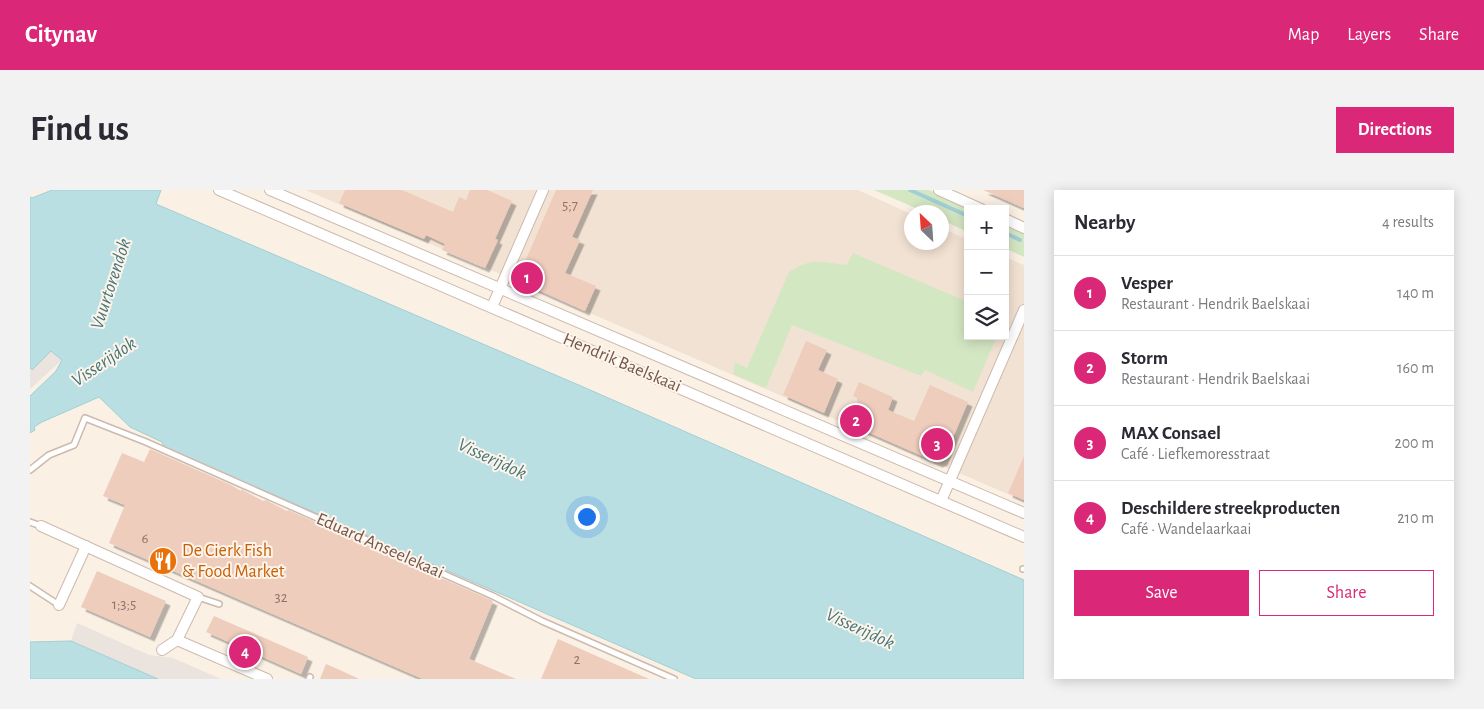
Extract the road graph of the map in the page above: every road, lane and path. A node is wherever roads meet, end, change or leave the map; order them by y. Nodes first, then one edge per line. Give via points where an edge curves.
1 (219, 190) edge
2 (270, 190) edge
3 (543, 190) edge
4 (939, 190) edge
5 (972, 205) edge
6 (1009, 221) edge
7 (1024, 228) edge
8 (500, 288) junction
9 (492, 307) junction
10 (1024, 310) edge
11 (30, 470) edge
12 (950, 482) junction
13 (941, 501) junction
14 (1024, 513) edge
15 (30, 522) edge
16 (41, 526) joint
17 (1024, 537) edge
18 (86, 546) junction
19 (30, 586) edge
20 (198, 596) junction
21 (219, 604) dead end
22 (59, 605) joint
23 (177, 640) junction
24 (162, 650) dead end
25 (267, 679) edge
26 (674, 679) edge

1 - 9 street, Hendrik Baelskaai
2 - 8 street, Hendrik Baelskaai
3 - 8 street
4 - 5 street
6 - 7 street
8 - 9 street
8 - 12 street, Hendrik Baelskaai
9 - 13 street, Hendrik Baelskaai
10 - 12 street
11 - 26 lane, Eduard Anseelekaai via 50,455 74,445 85,418 155,446
12 - 13 street
12 - 14 street, Hendrik Baelskaai
13 - 17 street, Hendrik Baelskaai
15 - 16 lane
16 - 18 street
18 - 20 street
18 - 22 street
19 - 22 lane
20 - 21 lane
20 - 23 street
23 - 24 street
23 - 25 street

